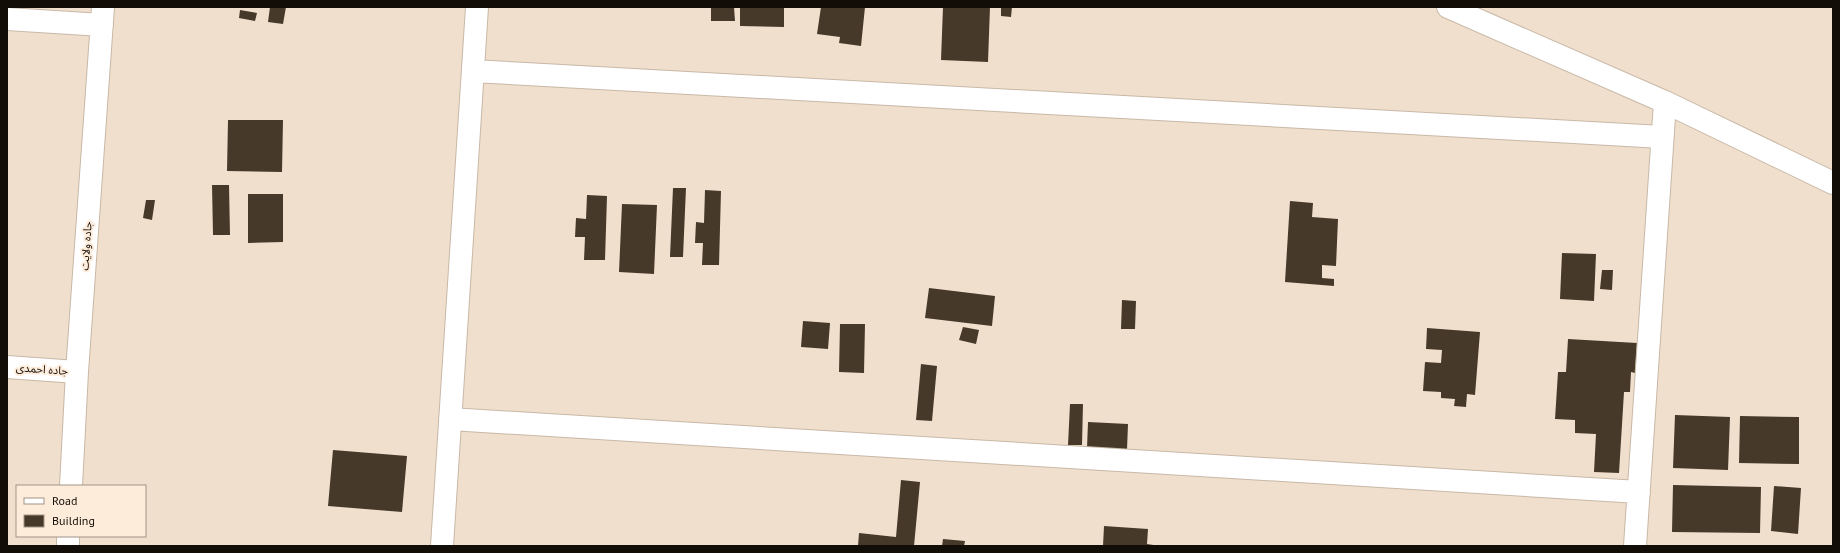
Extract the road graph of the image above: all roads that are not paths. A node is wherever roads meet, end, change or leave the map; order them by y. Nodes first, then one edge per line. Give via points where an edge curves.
1 (477, 7) edge
2 (1448, 7) edge
3 (103, 16) edge
4 (7, 19) edge
5 (472, 71) junction
6 (1665, 102) junction
7 (1662, 136) junction
8 (1833, 183) edge
9 (7, 367) edge
10 (77, 372) junction
11 (450, 419) junction
12 (71, 485) edge
13 (1639, 492) junction
14 (442, 546) edge
15 (1635, 546) edge

1 - 5 street
2 - 6 street
3 - 4 street
3 - 10 street, جاده ولایت
5 - 7 street
5 - 11 street
6 - 7 street
6 - 8 street
7 - 13 street
9 - 10 street, جاده احمدی
10 - 12 street, جاده ولایت
11 - 13 street
11 - 14 street
13 - 15 street

